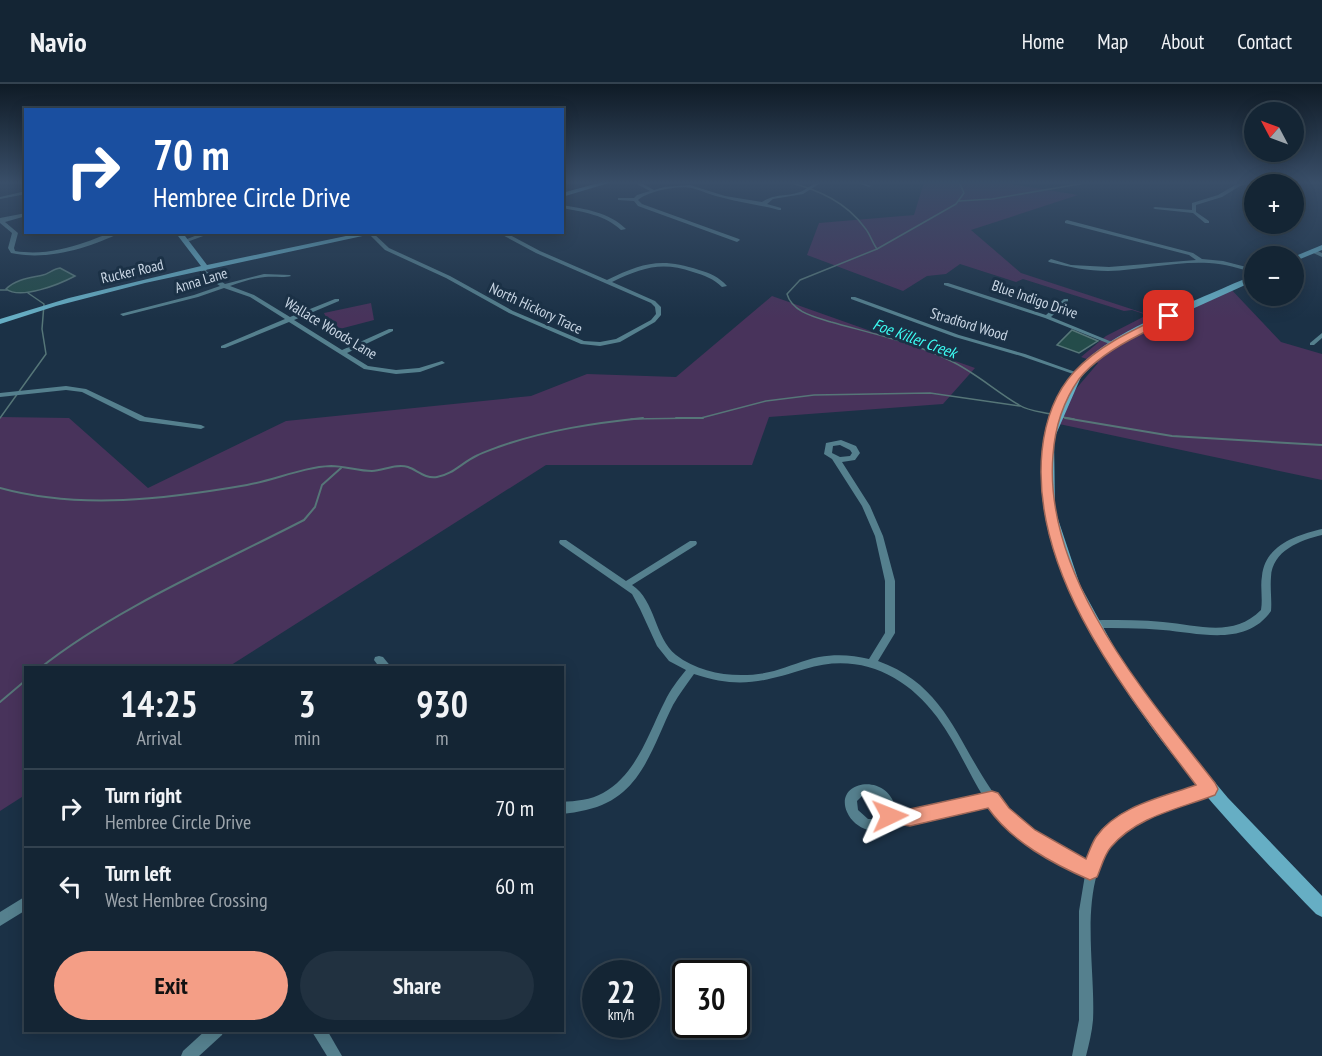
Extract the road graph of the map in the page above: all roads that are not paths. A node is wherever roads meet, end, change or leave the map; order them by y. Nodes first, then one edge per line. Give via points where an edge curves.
1 (9, 227) edge
2 (701, 227) edge
3 (1088, 227) edge
4 (113, 234) edge
5 (180, 234) edge
6 (206, 234) edge
7 (370, 234) edge
8 (376, 234) edge
9 (503, 234) edge
10 (737, 240) dead end
11 (185, 241) junction
12 (1322, 247) edge
13 (1313, 251) junction
14 (1304, 255) edge
15 (1322, 255) edge
16 (1051, 261) dead end
17 (1200, 261) junction
18 (205, 267) junction
19 (1244, 268) edge
20 (288, 276) dead end
21 (608, 282) junction
22 (1244, 283) edge
23 (946, 284) dead end
24 (224, 286) junction
25 (724, 286) dead end
26 (853, 298) dead end
27 (337, 300) dead end
28 (1066, 300) dead end
29 (123, 314) dead end
30 (1047, 317) junction
31 (289, 320) junction
32 (0, 322) edge
33 (391, 330) dead end
34 (1322, 335) edge
35 (1114, 344) junction
36 (1312, 344) dead end
37 (223, 347) dead end
38 (342, 353) junction
39 (442, 363) dead end
40 (1078, 374) junction
41 (0, 395) edge
42 (201, 427) dead end
43 (835, 458) dead end
44 (1322, 532) edge
45 (563, 542) dead end
46 (693, 543) dead end
47 (626, 585) junction
48 (1093, 624) junction
49 (872, 663) junction
50 (692, 669) junction
51 (1209, 789) junction
52 (992, 799) junction
53 (564, 808) edge
54 (890, 816) dead end
55 (1090, 871) junction
56 (24, 903) edge
57 (1322, 908) edge
58 (0, 920) edge
59 (215, 1032) edge
60 (319, 1032) edge
61 (188, 1056) edge
62 (335, 1056) edge
63 (1079, 1056) edge

1 - 4 street via 15,233 13,252 23,255 46,254
2 - 10 street
3 - 17 street via 1178,250
5 - 11 street
6 - 11 street
7 - 18 street, Rucker Road
8 - 21 street, North Hickory Trace via 387,249 511,312 583,343 618,341 659,314 653,302
9 - 21 street, North Hickory Trace
11 - 18 street
12 - 13 street
13 - 14 street
13 - 15 street
16 - 17 street via 1106,270
17 - 19 street
18 - 24 street, Wallace Woods Lane via 203,272
18 - 32 street, Rucker Road via 72,299
20 - 24 street, Anna Lane via 258,276
21 - 25 street via 641,266 665,262 714,277
22 - 35 street
23 - 30 street, Blue Indigo Drive
24 - 29 street, Anna Lane
24 - 31 street, Wallace Woods Lane via 252,296
26 - 40 street, Stradford Wood
27 - 31 street
28 - 30 street
30 - 35 street, Blue Indigo Drive
31 - 37 street
31 - 38 street, Wallace Woods Lane
33 - 38 street
34 - 36 street
35 - 40 street
38 - 39 street, Wallace Woods Lane via 366,368 382,372 420,370
40 - 48 street via 1050,425 1046,471 1057,539
41 - 42 street via 66,388 84,390 143,419
43 - 49 street via 866,506 879,536 890,581 890,633
44 - 48 street via 1274,554 1266,575 1266,611 1241,629 1216,632
45 - 47 street
46 - 47 street
47 - 50 street via 641,600 660,645
48 - 51 street via 1137,694
49 - 50 street via 827,660 746,679
49 - 52 street via 904,678 931,700
50 - 53 street via 631,779 602,800
51 - 55 street via 1123,823 1103,843
51 - 57 street
52 - 54 street via 910,818
52 - 55 street via 1028,836
55 - 63 street via 1086,896 1086,1018
56 - 58 street
59 - 61 street
60 - 62 street

